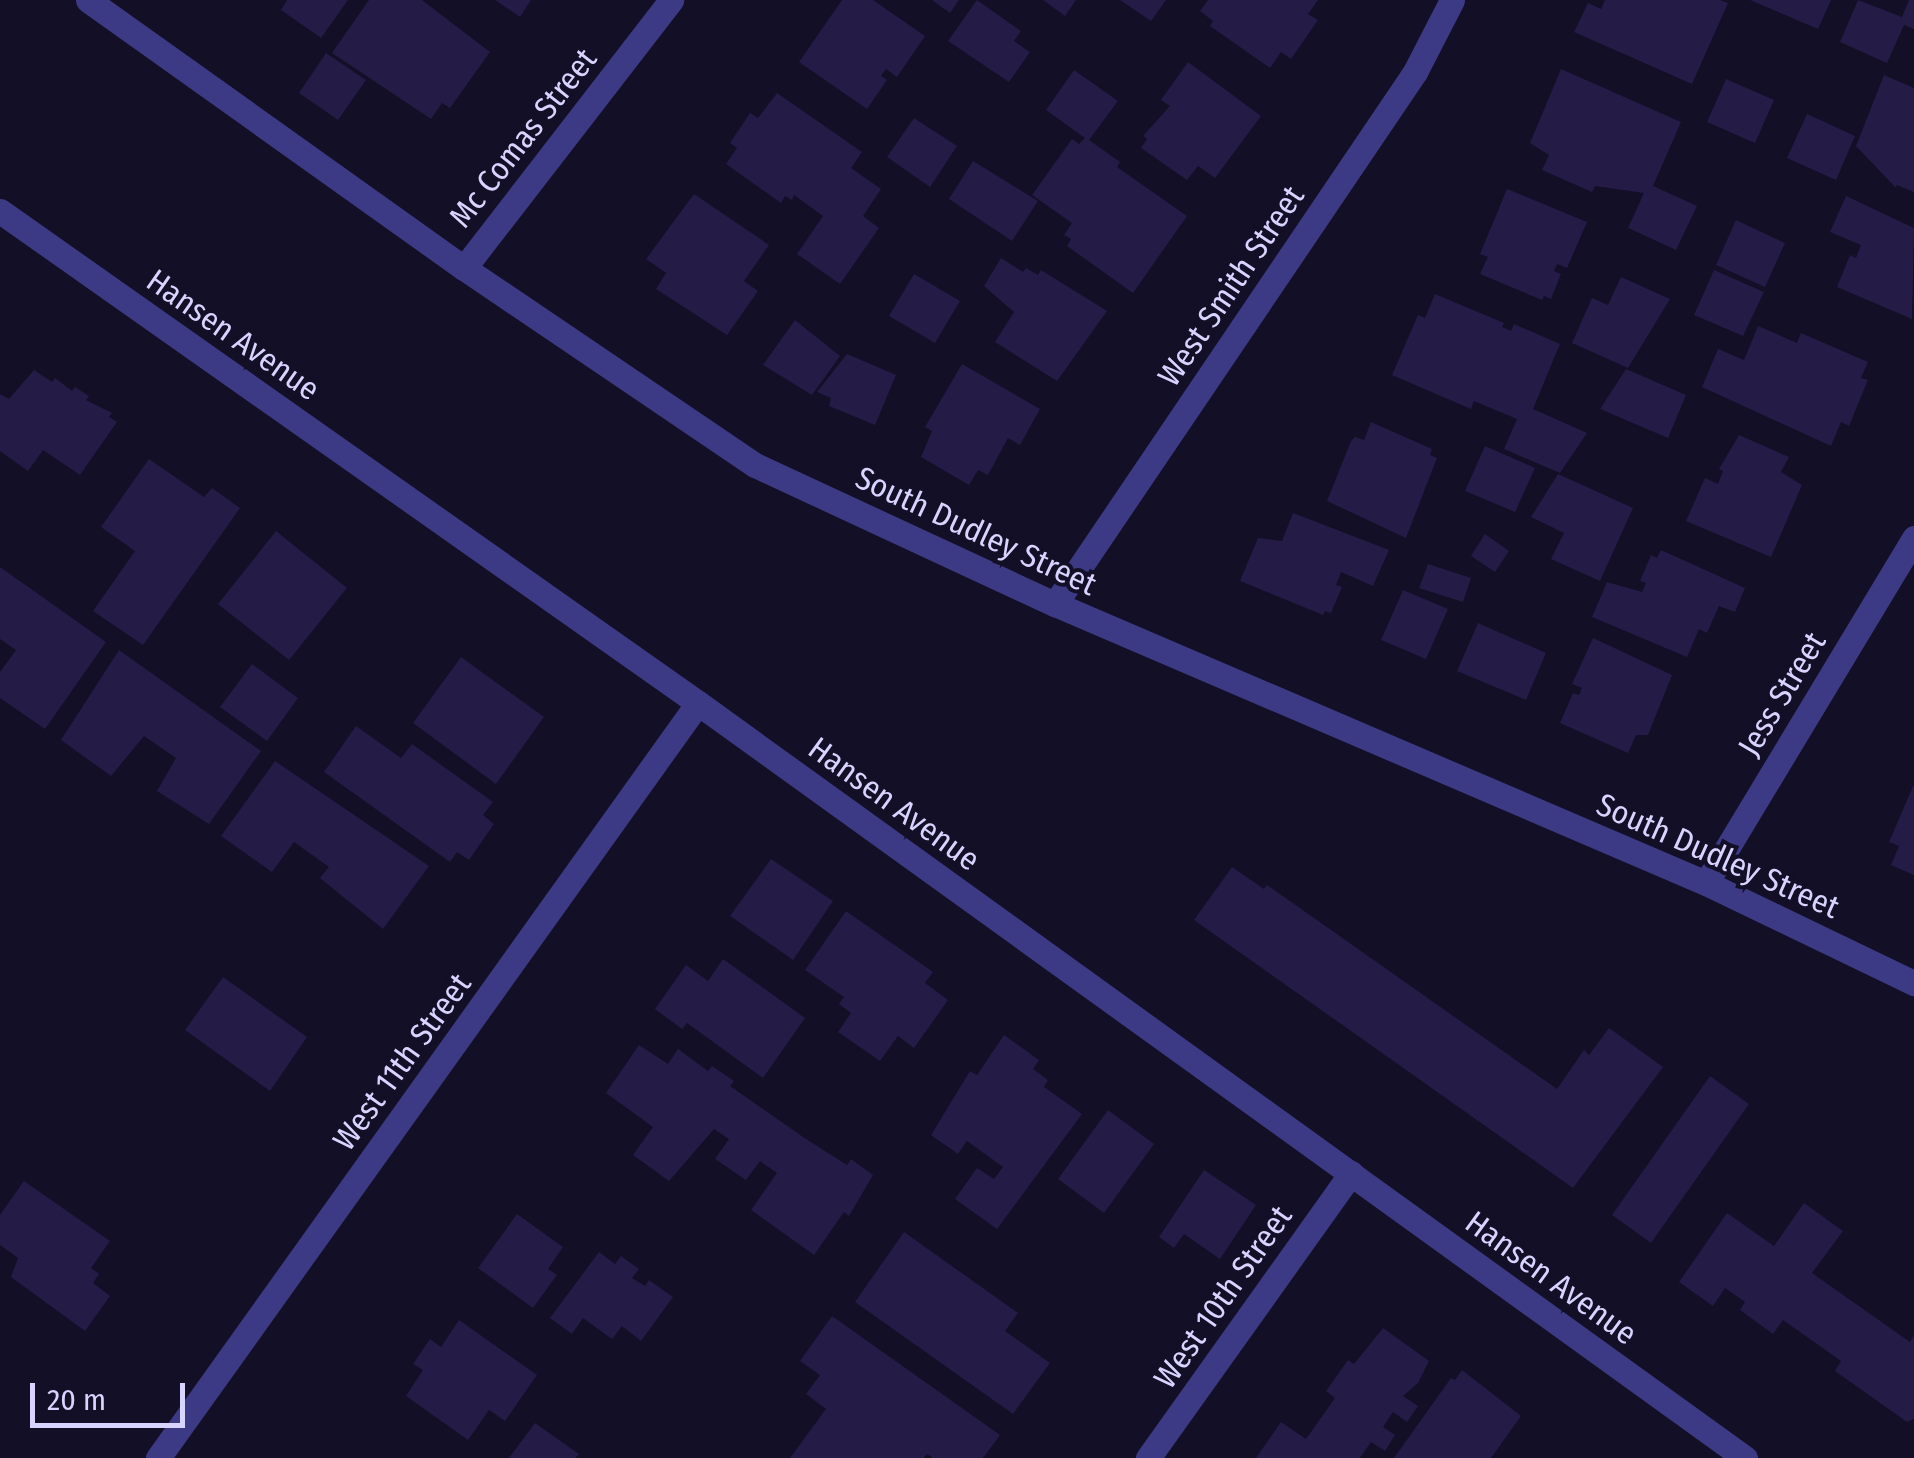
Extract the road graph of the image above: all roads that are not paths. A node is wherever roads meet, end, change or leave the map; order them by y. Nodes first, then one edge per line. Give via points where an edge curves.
1 (88, 0) edge
2 (670, 0) edge
3 (1452, 0) edge
4 (0, 211) edge
5 (464, 268) junction
6 (1914, 538) edge
7 (1054, 604) junction
8 (698, 703) junction
9 (1706, 883) junction
10 (1914, 983) edge
11 (1351, 1173) junction
12 (158, 1458) edge
13 (1148, 1458) edge
14 (1745, 1458) edge

1 - 5 street, South Dudley Street
2 - 5 street, Mc Comas Street
3 - 7 street, West Smith Street via 1415,72
4 - 8 street, Hansen Avenue
5 - 7 street, South Dudley Street via 755,464
6 - 9 street, Jess Street
7 - 9 street, South Dudley Street
8 - 11 street, Hansen Avenue
8 - 12 street, West 11th Street
9 - 10 street, South Dudley Street
11 - 13 street, West 10th Street
11 - 14 street, Hansen Avenue

